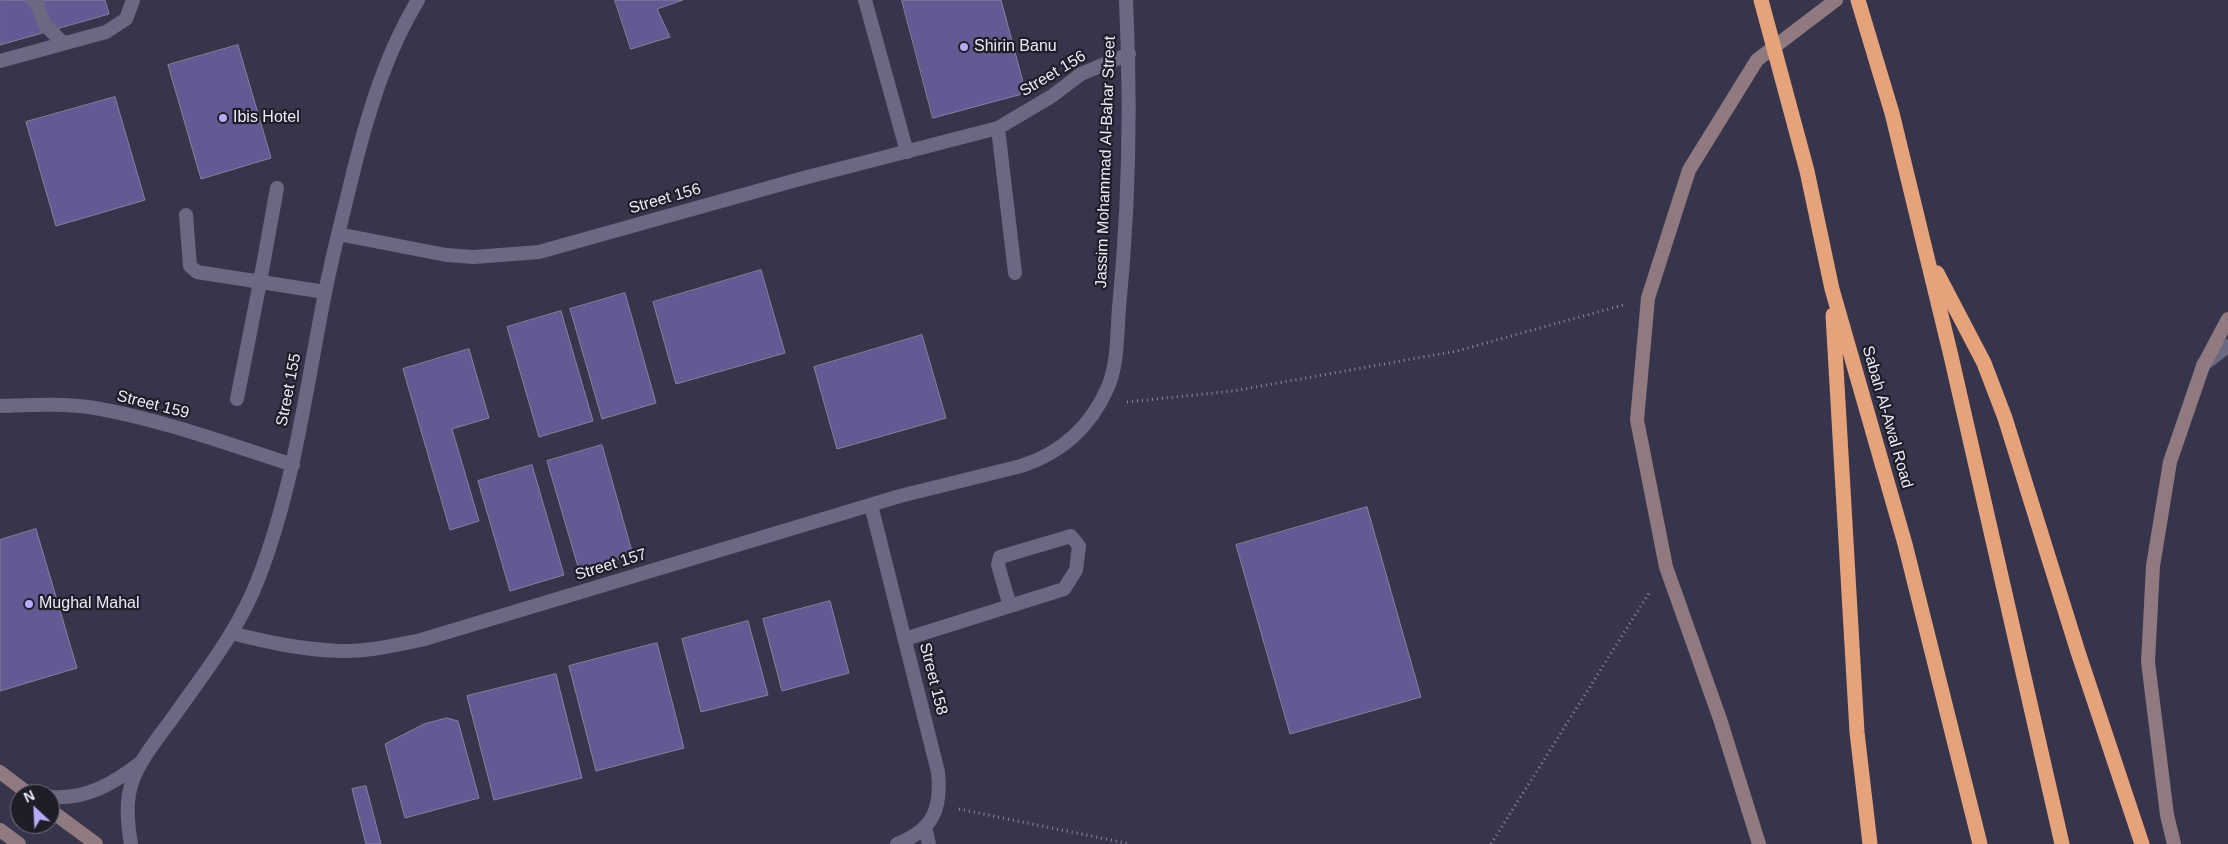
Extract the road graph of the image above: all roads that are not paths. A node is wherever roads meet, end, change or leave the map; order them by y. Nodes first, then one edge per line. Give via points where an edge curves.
1 (33, 0) edge
2 (133, 0) edge
3 (418, 0) edge
4 (865, 0) edge
5 (1126, 0) edge
6 (1761, 0) edge
7 (1836, 0) edge
8 (1858, 0) edge
9 (63, 43) junction
10 (1129, 54) junction
11 (0, 60) edge
12 (998, 128) junction
13 (907, 152) junction
14 (277, 188) dead end
15 (186, 214) dead end
16 (338, 234) junction
17 (1926, 251) junction
18 (1015, 273) dead end
19 (260, 282) junction
20 (1832, 289) junction
21 (325, 292) junction
22 (2228, 319) edge
23 (2228, 346) edge
24 (2203, 366) junction
25 (237, 398) dead end
26 (0, 406) edge
27 (293, 465) junction
28 (997, 473) joint
29 (871, 505) junction
30 (1010, 606) junction
31 (231, 634) junction
32 (905, 639) junction
33 (141, 763) junction
34 (0, 772) edge
35 (16, 784) edge
36 (60, 798) edge
37 (60, 817) edge
38 (925, 827) junction
39 (0, 830) edge
40 (19, 844) edge
41 (96, 844) edge
42 (131, 844) edge
43 (897, 844) edge
44 (929, 844) edge
45 (1759, 844) edge
46 (1870, 844) edge
47 (1980, 844) edge
48 (2062, 844) edge
49 (2142, 844) edge
50 (2174, 844) edge

1 - 9 street via 45,25
2 - 9 street via 126,19 113,29
3 - 16 street, Street 155 via 396,40 378,85
4 - 13 street
5 - 10 street, Jassim Mohammad Al-Bahar Street
6 - 20 highway, Sabah Al-Awal Road via 1807,171
7 - 45 main road via 1757,60 1689,170 1648,298 1637,420 1666,566 1720,719
8 - 17 highway via 1892,113
9 - 11 street
10 - 12 street, Street 156 via 1081,74 1052,96
10 - 28 street, Jassim Mohammad Al-Bahar Street via 1125,249 1112,372 1099,405 1066,444 1034,462
12 - 13 street, Street 156
12 - 18 street
13 - 16 street, Street 156 via 539,252 465,257
14 - 19 street
15 - 19 street via 190,266 197,272 210,275
16 - 21 street, Street 155
17 - 48 highway
17 - 49 highway via 1984,363 2005,418
19 - 21 street
19 - 25 street
20 - 46 highway via 1857,732
20 - 47 highway, Sabah Al-Awal Road via 1906,544
21 - 27 street, Street 155
22 - 24 main road
23 - 24 street
24 - 50 main road via 2170,462 2153,566 2148,662 2167,814
26 - 27 street, Street 159 via 42,404 94,408 181,429
27 - 31 street, Street 155 via 258,579
28 - 29 street, Street 157
29 - 31 street, Street 157 via 421,640 342,651 286,646
29 - 32 street, Street 158
30 - 30 street via 1064,589 1076,570 1079,546 1071,536 1000,557 998,565
30 - 32 street
31 - 33 street, Street 155
32 - 38 street, Street 158 via 938,772 938,802
33 - 36 street, Street 155 via 118,781 91,793
33 - 42 street, Street 155 via 129,793 127,825
34 - 35 main road
37 - 41 main road
38 - 43 street, Street 158
38 - 44 street
39 - 40 main road

